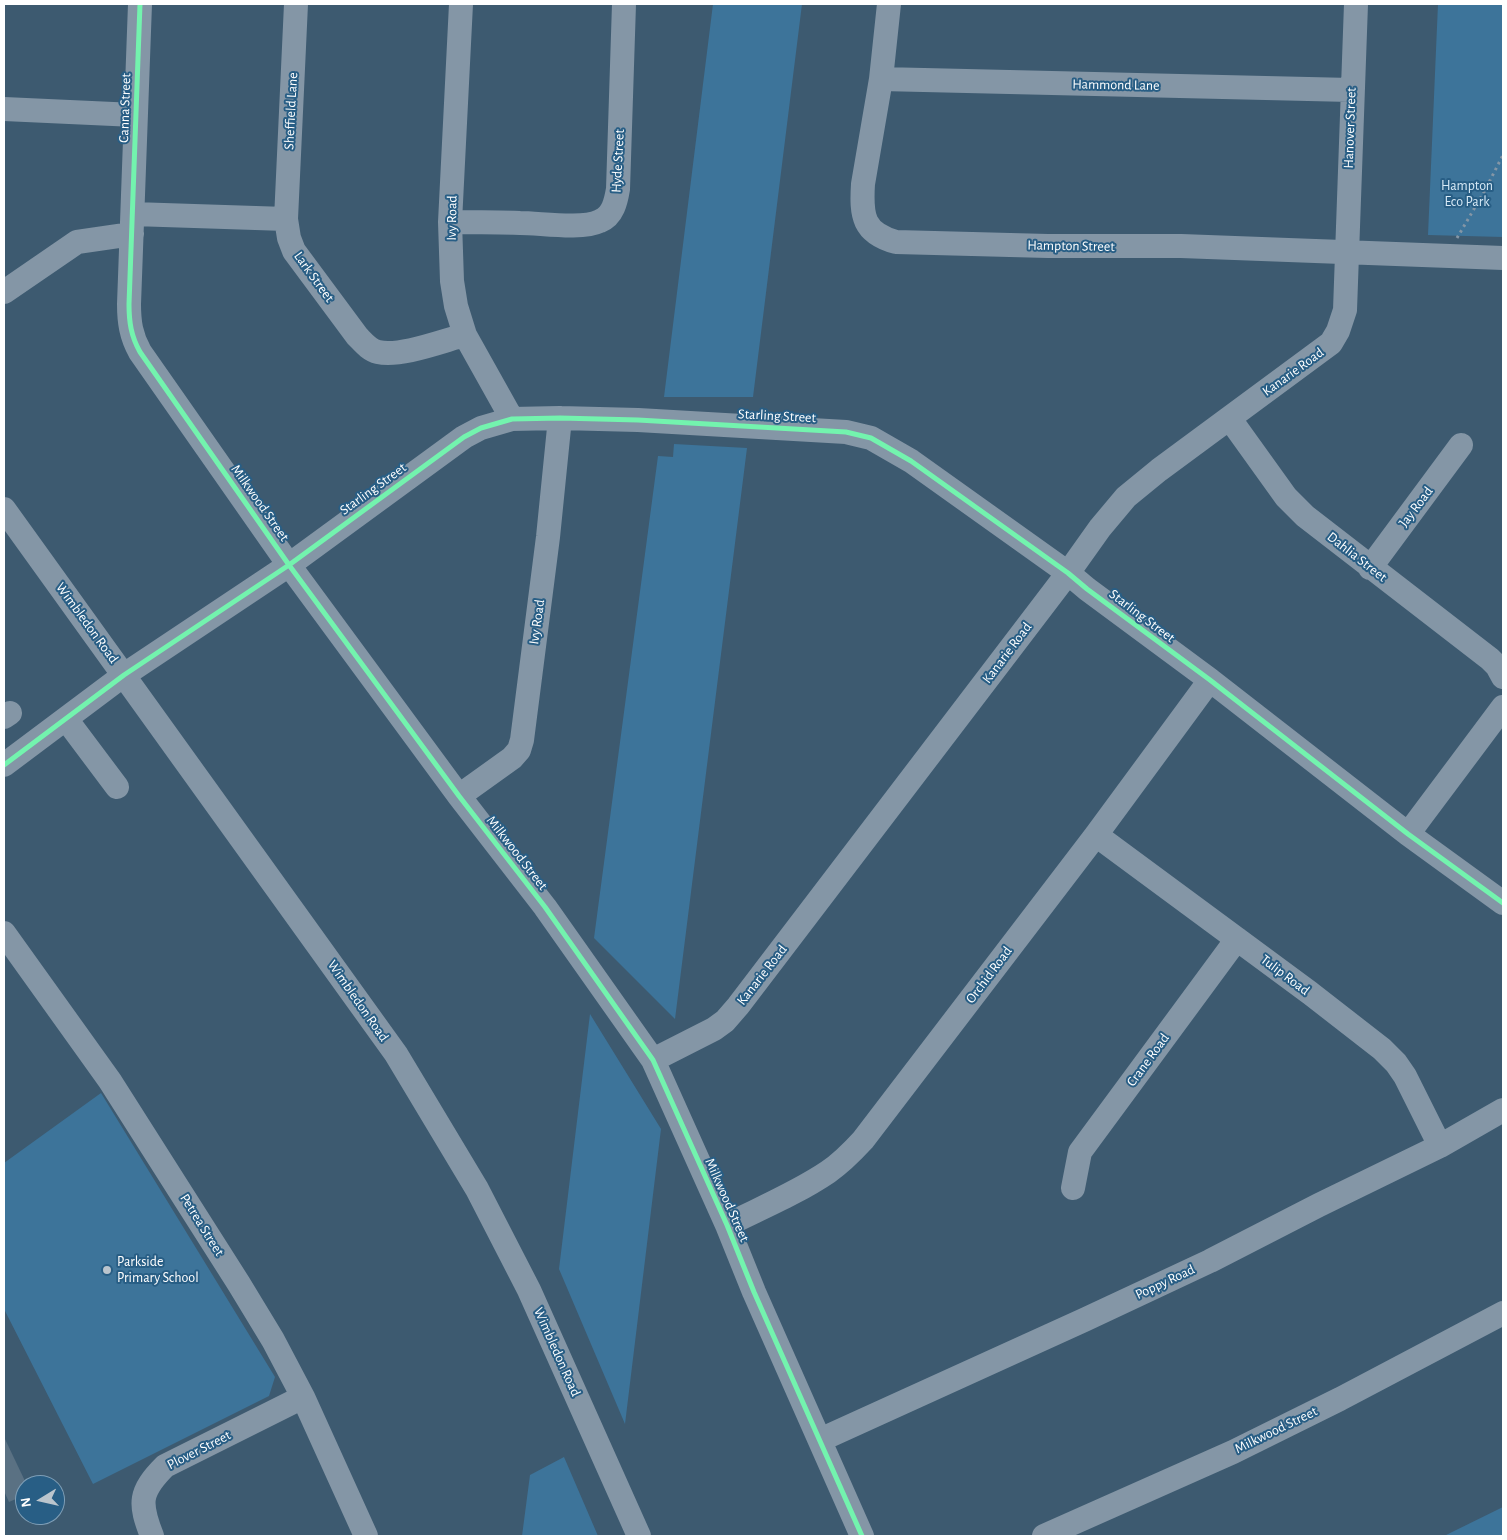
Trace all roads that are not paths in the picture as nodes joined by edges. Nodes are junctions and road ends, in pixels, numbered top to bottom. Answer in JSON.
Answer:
{"nodes":[{"id":1,"x":140,"y":4,"type":"edge"},
{"id":2,"x":296,"y":4,"type":"edge"},
{"id":3,"x":461,"y":4,"type":"edge"},
{"id":4,"x":624,"y":4,"type":"edge"},
{"id":5,"x":889,"y":4,"type":"edge"},
{"id":6,"x":1356,"y":4,"type":"edge"},
{"id":7,"x":881,"y":80,"type":"junction"},
{"id":8,"x":1351,"y":90,"type":"junction"},
{"id":9,"x":4,"y":109,"type":"edge"},
{"id":10,"x":135,"y":114,"type":"junction"},
{"id":11,"x":286,"y":219,"type":"junction"},
{"id":12,"x":450,"y":222,"type":"junction"},
{"id":13,"x":132,"y":224,"type":"junction"},
{"id":14,"x":1346,"y":253,"type":"junction"},
{"id":15,"x":1503,"y":258,"type":"edge"},
{"id":16,"x":4,"y":292,"type":"edge"},
{"id":17,"x":465,"y":335,"type":"junction"},
{"id":18,"x":560,"y":418,"type":"junction"},
{"id":19,"x":1230,"y":418,"type":"junction"},
{"id":20,"x":512,"y":419,"type":"junction"},
{"id":21,"x":1461,"y":445,"type":"dead end"},
{"id":22,"x":4,"y":509,"type":"edge"},
{"id":23,"x":289,"y":564,"type":"junction"},
{"id":24,"x":1370,"y":568,"type":"junction"},
{"id":25,"x":1068,"y":573,"type":"junction"},
{"id":26,"x":124,"y":675,"type":"junction"},
{"id":27,"x":1503,"y":677,"type":"edge"},
{"id":28,"x":1210,"y":680,"type":"junction"},
{"id":29,"x":1503,"y":707,"type":"edge"},
{"id":30,"x":66,"y":719,"type":"junction"},
{"id":31,"x":4,"y":765,"type":"edge"},
{"id":32,"x":117,"y":787,"type":"dead end"},
{"id":33,"x":459,"y":796,"type":"junction"},
{"id":34,"x":1408,"y":834,"type":"junction"},
{"id":35,"x":1096,"y":835,"type":"junction"},
{"id":36,"x":1503,"y":903,"type":"edge"},
{"id":37,"x":4,"y":933,"type":"edge"},
{"id":38,"x":1237,"y":939,"type":"junction"},
{"id":39,"x":653,"y":1060,"type":"junction"},
{"id":40,"x":1503,"y":1110,"type":"edge"},
{"id":41,"x":1440,"y":1146,"type":"junction"},
{"id":42,"x":1073,"y":1188,"type":"dead end"},
{"id":43,"x":727,"y":1225,"type":"junction"},
{"id":44,"x":1503,"y":1313,"type":"edge"},
{"id":45,"x":303,"y":1397,"type":"junction"},
{"id":46,"x":820,"y":1440,"type":"junction"},
{"id":47,"x":152,"y":1536,"type":"edge"},
{"id":48,"x":366,"y":1536,"type":"edge"},
{"id":49,"x":639,"y":1536,"type":"edge"},
{"id":50,"x":862,"y":1536,"type":"edge"},
{"id":51,"x":1044,"y":1536,"type":"edge"}],
"edges":[{"from":1,"to":10,"type":"street","name":"Canna Street"},
{"from":2,"to":11,"type":"street","name":"Sheffield Lane"},
{"from":3,"to":12,"type":"street","name":"Ivy Road"},
{"from":4,"to":12,"type":"street","name":"Hyde Street"},
{"from":5,"to":7,"type":"street","name":"Hampton Street"},
{"from":6,"to":8,"type":"street","name":"Hanover Street"},
{"from":7,"to":8,"type":"street","name":"Hammond Lane"},
{"from":7,"to":14,"type":"street","name":"Hampton Street"},
{"from":8,"to":14,"type":"street","name":"Hanover Street"},
{"from":9,"to":10,"type":"street"},
{"from":10,"to":13,"type":"street","name":"Canna Street"},
{"from":11,"to":13,"type":"street"},
{"from":11,"to":17,"type":"street","name":"Lark Street"},
{"from":12,"to":17,"type":"street","name":"Ivy Road"},
{"from":13,"to":16,"type":"street"},
{"from":13,"to":23,"type":"street","name":"Milkwood Street"},
{"from":14,"to":15,"type":"street","name":"Hampton Street"},
{"from":14,"to":19,"type":"street","name":"Kanarie Road"},
{"from":17,"to":20,"type":"street","name":"Ivy Road"},
{"from":18,"to":20,"type":"street","name":"Starling Street"},
{"from":18,"to":25,"type":"street","name":"Starling Street"},
{"from":18,"to":33,"type":"street","name":"Ivy Road"},
{"from":19,"to":24,"type":"street","name":"Dahlia Street"},
{"from":19,"to":25,"type":"street","name":"Kanarie Road"},
{"from":20,"to":23,"type":"street","name":"Starling Street"},
{"from":21,"to":24,"type":"street","name":"Jay Road"},
{"from":22,"to":26,"type":"street","name":"Wimbledon Road"},
{"from":23,"to":26,"type":"street","name":"Starling Street"},
{"from":23,"to":33,"type":"street","name":"Milkwood Street"},
{"from":24,"to":27,"type":"street","name":"Dahlia Street"},
{"from":25,"to":28,"type":"street","name":"Starling Street"},
{"from":25,"to":39,"type":"street","name":"Kanarie Road"},
{"from":26,"to":30,"type":"street","name":"Starling Street"},
{"from":26,"to":49,"type":"street","name":"Wimbledon Road"},
{"from":28,"to":34,"type":"street","name":"Starling Street"},
{"from":28,"to":35,"type":"street","name":"Orchid Road"},
{"from":29,"to":34,"type":"street"},
{"from":30,"to":31,"type":"street","name":"Starling Street"},
{"from":30,"to":32,"type":"street"},
{"from":33,"to":39,"type":"street","name":"Milkwood Street"},
{"from":34,"to":36,"type":"street","name":"Starling Street"},
{"from":35,"to":38,"type":"street","name":"Tulip Road"},
{"from":35,"to":43,"type":"street","name":"Orchid Road"},
{"from":37,"to":45,"type":"street","name":"Petrea Street"},
{"from":38,"to":41,"type":"street","name":"Tulip Road"},
{"from":38,"to":42,"type":"street","name":"Crane Road"},
{"from":39,"to":43,"type":"street","name":"Milkwood Street"},
{"from":40,"to":41,"type":"street","name":"Poppy Road"},
{"from":41,"to":46,"type":"street","name":"Poppy Road"},
{"from":43,"to":46,"type":"street","name":"Milkwood Street"},
{"from":44,"to":51,"type":"street","name":"Milkwood Street"},
{"from":45,"to":47,"type":"street","name":"Plover Street"},
{"from":45,"to":48,"type":"street","name":"Petrea Street"},
{"from":46,"to":50,"type":"street","name":"Milkwood Street"}]}
